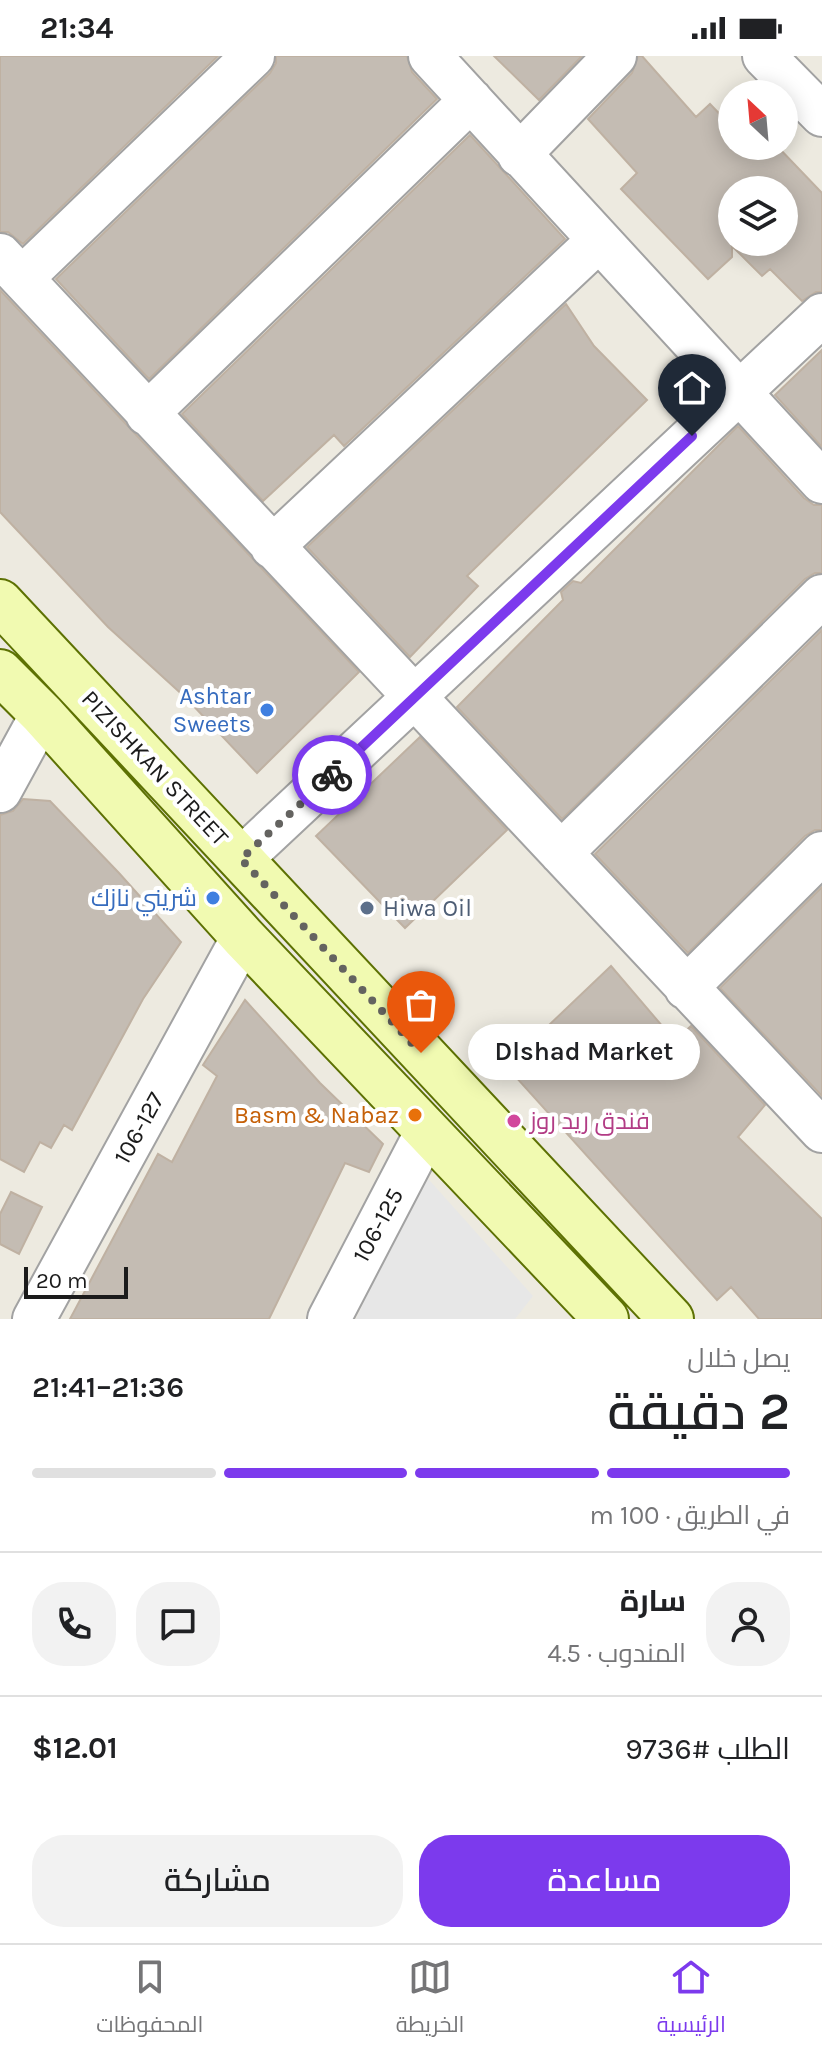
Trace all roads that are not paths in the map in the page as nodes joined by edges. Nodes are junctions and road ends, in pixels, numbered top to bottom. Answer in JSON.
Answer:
{"nodes":[{"id":1,"x":253,"y":56,"type":"edge"},
{"id":2,"x":430,"y":56,"type":"edge"},
{"id":3,"x":615,"y":56,"type":"edge"},
{"id":4,"x":764,"y":56,"type":"edge"},
{"id":5,"x":471,"y":100,"type":"junction"},
{"id":6,"x":822,"y":115,"type":"edge"},
{"id":7,"x":519,"y":155,"type":"junction"},
{"id":8,"x":599,"y":240,"type":"junction"},
{"id":9,"x":11,"y":266,"type":"edge"},
{"id":10,"x":822,"y":315,"type":"edge"},
{"id":11,"x":739,"y":393,"type":"junction"},
{"id":12,"x":147,"y":414,"type":"junction"},
{"id":13,"x":822,"y":482,"type":"edge"},
{"id":14,"x":272,"y":547,"type":"junction"},
{"id":15,"x":822,"y":596,"type":"edge"},
{"id":16,"x":0,"y":602,"type":"edge"},
{"id":17,"x":0,"y":672,"type":"edge"},
{"id":18,"x":414,"y":699,"type":"junction"},
{"id":19,"x":42,"y":714,"type":"junction"},
{"id":20,"x":0,"y":791,"type":"edge"},
{"id":21,"x":561,"y":853,"type":"junction"},
{"id":22,"x":822,"y":853,"type":"edge"},
{"id":23,"x":241,"y":859,"type":"junction"},
{"id":24,"x":243,"y":937,"type":"junction"},
{"id":25,"x":686,"y":988,"type":"junction"},
{"id":26,"x":819,"y":1121,"type":"edge"},
{"id":27,"x":427,"y":1131,"type":"junction"},
{"id":28,"x":34,"y":1319,"type":"edge"},
{"id":29,"x":329,"y":1319,"type":"edge"},
{"id":30,"x":606,"y":1319,"type":"edge"},
{"id":31,"x":671,"y":1319,"type":"edge"}],
"edges":[{"from":1,"to":9,"type":"street"},
{"from":2,"to":5,"type":"street"},
{"from":3,"to":7,"type":"street"},
{"from":4,"to":6,"type":"street"},
{"from":5,"to":7,"type":"street"},
{"from":5,"to":12,"type":"street"},
{"from":7,"to":8,"type":"street"},
{"from":8,"to":11,"type":"street"},
{"from":8,"to":14,"type":"street"},
{"from":9,"to":12,"type":"street"},
{"from":10,"to":11,"type":"street"},
{"from":11,"to":13,"type":"street"},
{"from":11,"to":18,"type":"street"},
{"from":12,"to":14,"type":"street"},
{"from":14,"to":18,"type":"street"},
{"from":15,"to":21,"type":"street"},
{"from":16,"to":23,"type":"main road","name":"PIZISHKAN STREET"},
{"from":17,"to":19,"type":"main road","name":"PIZISHKAN STREET"},
{"from":18,"to":21,"type":"street"},
{"from":18,"to":23,"type":"street"},
{"from":19,"to":20,"type":"street"},
{"from":19,"to":24,"type":"main road","name":"PIZISHKAN STREET"},
{"from":21,"to":25,"type":"street"},
{"from":22,"to":25,"type":"street"},
{"from":23,"to":31,"type":"main road","name":"PIZISHKAN STREET"},
{"from":24,"to":27,"type":"main road","name":"PIZISHKAN STREET"},
{"from":24,"to":28,"type":"street","name":"106-127"},
{"from":25,"to":26,"type":"street"},
{"from":27,"to":29,"type":"street","name":"106-125"},
{"from":27,"to":30,"type":"main road","name":"PIZISHKAN STREET"}]}
